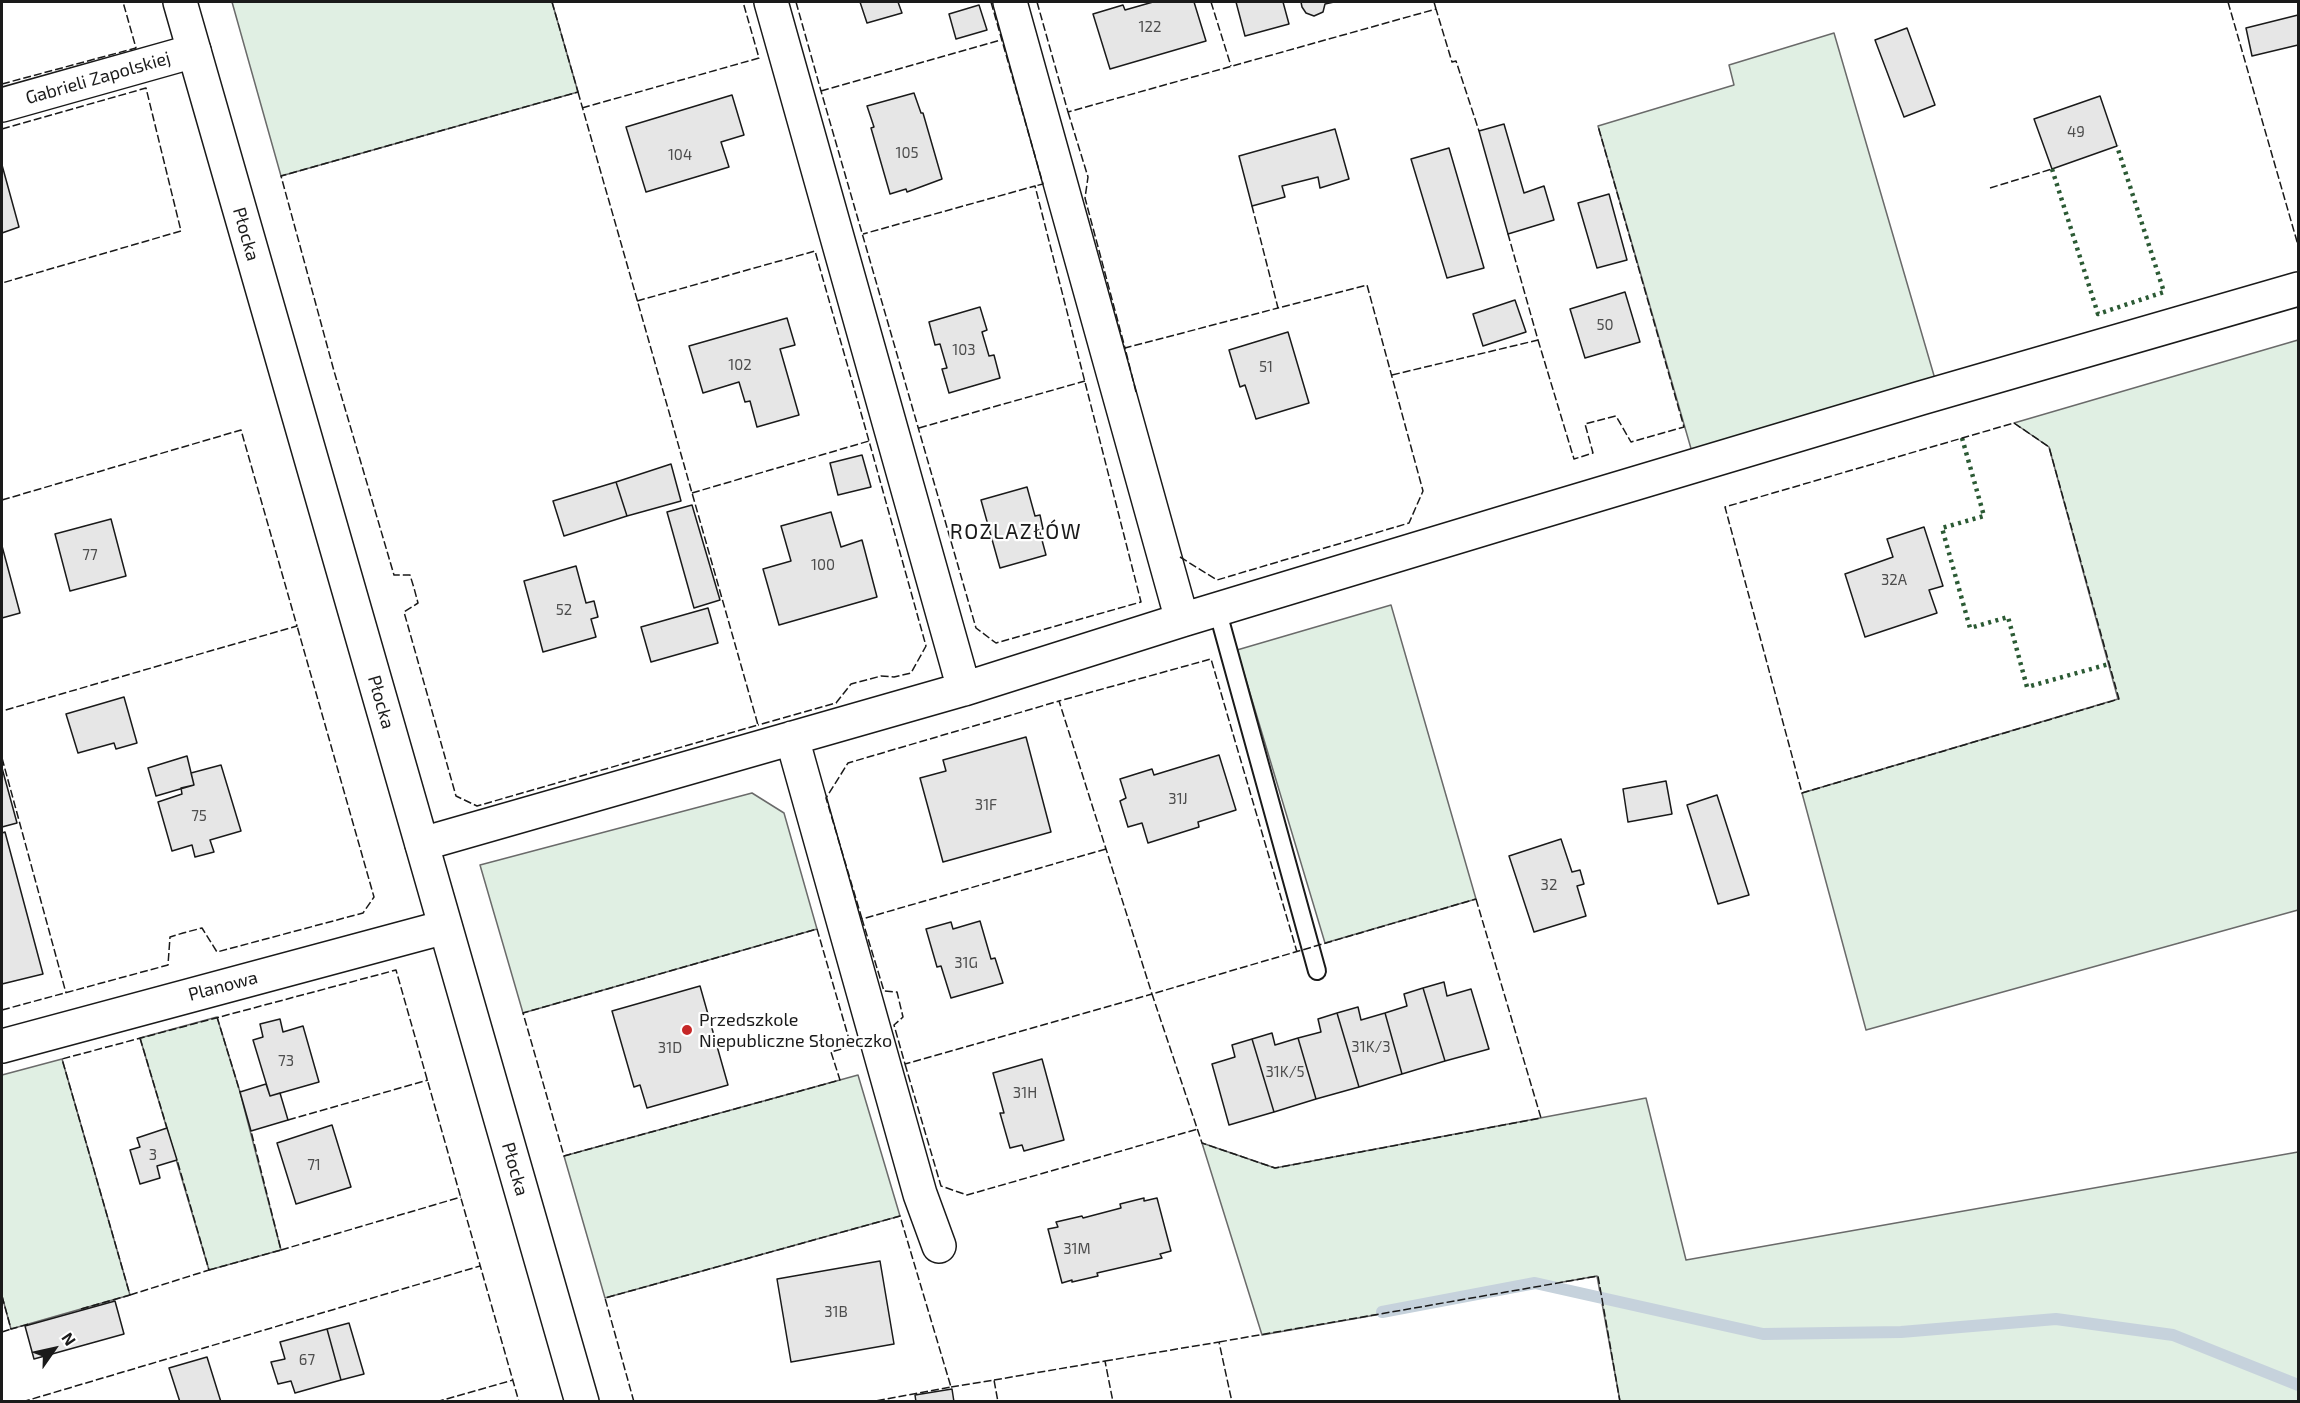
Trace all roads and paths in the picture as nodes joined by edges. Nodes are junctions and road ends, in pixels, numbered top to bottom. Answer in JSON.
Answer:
{"nodes":[{"id":1,"x":180,"y":2,"type":"edge"},
{"id":2,"x":771,"y":2,"type":"edge"},
{"id":3,"x":1011,"y":2,"type":"edge"},
{"id":4,"x":194,"y":51,"type":"junction"},
{"id":5,"x":2,"y":105,"type":"edge"},
{"id":6,"x":2298,"y":289,"type":"edge"},
{"id":7,"x":1217,"y":609,"type":"junction"},
{"id":8,"x":1182,"y":620,"type":"junction"},
{"id":9,"x":964,"y":689,"type":"junction"},
{"id":10,"x":792,"y":738,"type":"junction"},
{"id":11,"x":422,"y":844,"type":"junction"},
{"id":12,"x":446,"y":927,"type":"junction"},
{"id":13,"x":1317,"y":971,"type":"dead end"},
{"id":14,"x":2,"y":1046,"type":"edge"},
{"id":15,"x":939,"y":1246,"type":"dead end"},
{"id":16,"x":582,"y":1401,"type":"edge"}],
"edges":[{"from":1,"to":4,"type":"street","name":"Płocka"},
{"from":2,"to":9,"type":"street"},
{"from":3,"to":8,"type":"street"},
{"from":4,"to":5,"type":"street","name":"Gabrieli Zapolskiej"},
{"from":4,"to":11,"type":"street","name":"Płocka"},
{"from":6,"to":7,"type":"street"},
{"from":7,"to":8,"type":"street"},
{"from":7,"to":13,"type":"lane"},
{"from":8,"to":9,"type":"street"},
{"from":9,"to":10,"type":"street"},
{"from":10,"to":11,"type":"street"},
{"from":10,"to":15,"type":"street"},
{"from":11,"to":12,"type":"street","name":"Płocka"},
{"from":12,"to":14,"type":"street","name":"Planowa"},
{"from":12,"to":16,"type":"street","name":"Płocka"}]}
